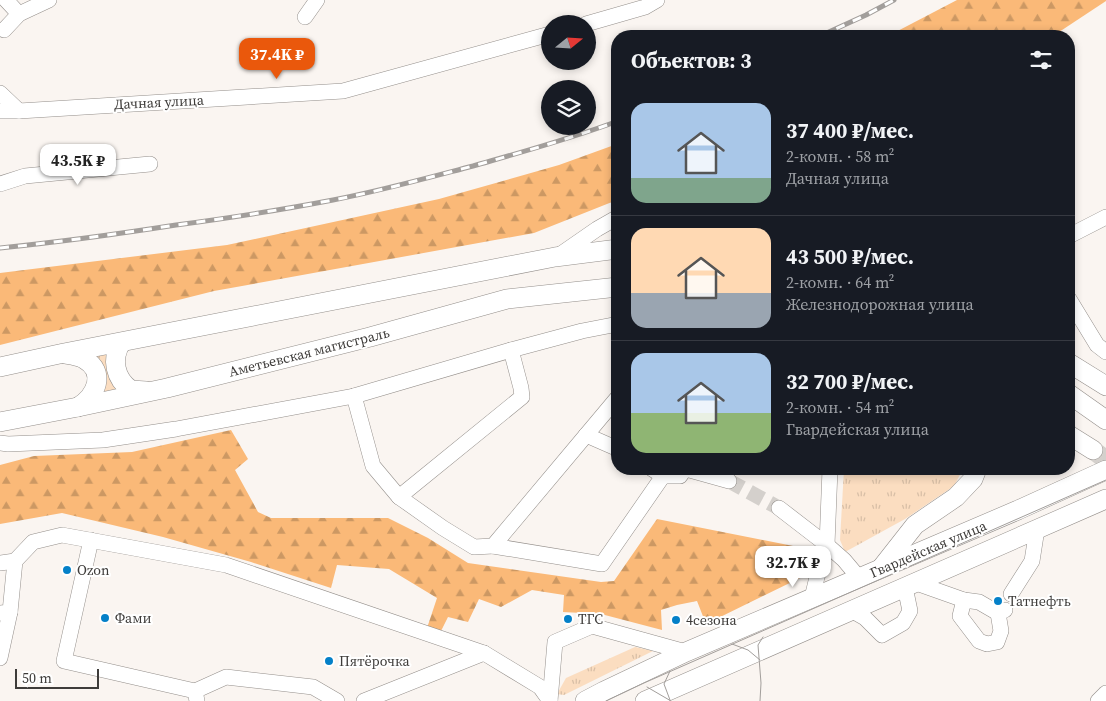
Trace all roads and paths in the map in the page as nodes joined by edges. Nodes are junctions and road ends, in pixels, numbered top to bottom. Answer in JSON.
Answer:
{"nodes":[{"id":1,"x":6,"y":0,"type":"edge"},
{"id":2,"x":49,"y":0,"type":"edge"},
{"id":3,"x":318,"y":0,"type":"edge"},
{"id":4,"x":648,"y":2,"type":"edge"},
{"id":5,"x":20,"y":14,"type":"junction"},
{"id":6,"x":305,"y":17,"type":"dead end"},
{"id":7,"x":596,"y":20,"type":"edge"},
{"id":8,"x":4,"y":30,"type":"dead end"},
{"id":9,"x":541,"y":36,"type":"edge"},
{"id":10,"x":0,"y":93,"type":"edge"},
{"id":11,"x":0,"y":111,"type":"edge"},
{"id":12,"x":19,"y":111,"type":"junction"},
{"id":13,"x":150,"y":164,"type":"dead end"},
{"id":14,"x":0,"y":184,"type":"edge"},
{"id":15,"x":1106,"y":217,"type":"edge"},
{"id":16,"x":611,"y":222,"type":"edge"},
{"id":17,"x":1075,"y":233,"type":"edge"},
{"id":18,"x":611,"y":250,"type":"edge"},
{"id":19,"x":555,"y":258,"type":"junction"},
{"id":20,"x":611,"y":288,"type":"edge"},
{"id":21,"x":1075,"y":309,"type":"edge"},
{"id":22,"x":611,"y":325,"type":"edge"},
{"id":23,"x":121,"y":343,"type":"junction"},
{"id":24,"x":511,"y":350,"type":"junction"},
{"id":25,"x":1106,"y":352,"type":"edge"},
{"id":26,"x":64,"y":354,"type":"junction"},
{"id":27,"x":0,"y":367,"type":"edge"},
{"id":28,"x":1075,"y":367,"type":"edge"},
{"id":29,"x":1106,"y":386,"type":"edge"},
{"id":30,"x":152,"y":391,"type":"junction"},
{"id":31,"x":354,"y":396,"type":"junction"},
{"id":32,"x":1075,"y":398,"type":"edge"},
{"id":33,"x":611,"y":405,"type":"edge"},
{"id":34,"x":78,"y":407,"type":"junction"},
{"id":35,"x":1106,"y":420,"type":"edge"},
{"id":36,"x":0,"y":422,"type":"edge"},
{"id":37,"x":586,"y":435,"type":"junction"},
{"id":38,"x":1075,"y":439,"type":"edge"},
{"id":39,"x":0,"y":443,"type":"edge"},
{"id":40,"x":611,"y":446,"type":"edge"},
{"id":41,"x":1093,"y":450,"type":"tunnel mouth"},
{"id":42,"x":1106,"y":470,"type":"edge"},
{"id":43,"x":656,"y":475,"type":"edge"},
{"id":44,"x":707,"y":475,"type":"edge"},
{"id":45,"x":830,"y":475,"type":"edge"},
{"id":46,"x":975,"y":475,"type":"edge"},
{"id":47,"x":729,"y":481,"type":"tunnel mouth"},
{"id":48,"x":398,"y":497,"type":"junction"},
{"id":49,"x":1106,"y":499,"type":"edge"},
{"id":50,"x":779,"y":508,"type":"tunnel mouth"},
{"id":51,"x":1097,"y":508,"type":"edge"},
{"id":52,"x":1037,"y":529,"type":"junction"},
{"id":53,"x":90,"y":540,"type":"junction"},
{"id":54,"x":493,"y":546,"type":"junction"},
{"id":55,"x":827,"y":546,"type":"junction"},
{"id":56,"x":8,"y":562,"type":"edge"},
{"id":57,"x":880,"y":570,"type":"junction"},
{"id":58,"x":860,"y":579,"type":"junction"},
{"id":59,"x":910,"y":585,"type":"junction"},
{"id":60,"x":1011,"y":594,"type":"dead end"},
{"id":61,"x":812,"y":598,"type":"junction"},
{"id":62,"x":964,"y":600,"type":"junction"},
{"id":63,"x":851,"y":610,"type":"junction"},
{"id":64,"x":5,"y":612,"type":"edge"},
{"id":65,"x":686,"y":652,"type":"junction"},
{"id":66,"x":484,"y":653,"type":"junction"},
{"id":67,"x":0,"y":658,"type":"edge"},
{"id":68,"x":1106,"y":693,"type":"edge"},
{"id":69,"x":196,"y":696,"type":"edge"},
{"id":70,"x":337,"y":701,"type":"edge"},
{"id":71,"x":364,"y":701,"type":"edge"},
{"id":72,"x":550,"y":701,"type":"edge"},
{"id":73,"x":585,"y":701,"type":"edge"},
{"id":74,"x":645,"y":701,"type":"edge"},
{"id":75,"x":1098,"y":701,"type":"edge"}],
"edges":[{"from":1,"to":5,"type":"street"},
{"from":2,"to":5,"type":"street"},
{"from":3,"to":6,"type":"street"},
{"from":4,"to":7,"type":"street"},
{"from":5,"to":8,"type":"street"},
{"from":9,"to":12,"type":"street","name":"Дачная улица"},
{"from":10,"to":12,"type":"street"},
{"from":11,"to":12,"type":"street","name":"Дачная улица"},
{"from":13,"to":14,"type":"street"},
{"from":15,"to":17,"type":"street"},
{"from":16,"to":19,"type":"street"},
{"from":18,"to":19,"type":"main road"},
{"from":19,"to":23,"type":"main road"},
{"from":20,"to":30,"type":"main road","name":"Аметьевская магистраль"},
{"from":21,"to":25,"type":"street"},
{"from":22,"to":24,"type":"street"},
{"from":23,"to":26,"type":"main road"},
{"from":23,"to":30,"type":"main road"},
{"from":24,"to":31,"type":"street"},
{"from":24,"to":48,"type":"street"},
{"from":26,"to":27,"type":"main road"},
{"from":26,"to":34,"type":"main road"},
{"from":28,"to":29,"type":"main road"},
{"from":30,"to":34,"type":"main road","name":"Аметьевская магистраль"},
{"from":31,"to":39,"type":"street"},
{"from":31,"to":48,"type":"street"},
{"from":32,"to":35,"type":"main road"},
{"from":33,"to":37,"type":"street"},
{"from":34,"to":36,"type":"main road","name":"Аметьевская магистраль"},
{"from":37,"to":40,"type":"street"},
{"from":37,"to":54,"type":"street"},
{"from":38,"to":41,"type":"main road"},
{"from":42,"to":57,"type":"main road","name":"Гвардейская улица"},
{"from":43,"to":54,"type":"street"},
{"from":44,"to":47,"type":"street"},
{"from":45,"to":55,"type":"street"},
{"from":46,"to":57,"type":"main road"},
{"from":48,"to":54,"type":"street"},
{"from":49,"to":51,"type":"main road","name":"Гвардейская улица"},
{"from":50,"to":55,"type":"street"},
{"from":51,"to":52,"type":"main road","name":"Гвардейская улица"},
{"from":52,"to":59,"type":"main road","name":"Гвардейская улица"},
{"from":52,"to":60,"type":"street"},
{"from":53,"to":56,"type":"street"},
{"from":53,"to":66,"type":"street"},
{"from":53,"to":69,"type":"street"},
{"from":55,"to":58,"type":"street"},
{"from":55,"to":61,"type":"street"},
{"from":56,"to":64,"type":"street"},
{"from":57,"to":58,"type":"main road","name":"Гвардейская улица"},
{"from":58,"to":61,"type":"main road","name":"Гвардейская улица"},
{"from":59,"to":62,"type":"street"},
{"from":59,"to":63,"type":"main road","name":"Гвардейская улица"},
{"from":59,"to":63,"type":"street"},
{"from":61,"to":65,"type":"main road","name":"Гвардейская улица"},
{"from":62,"to":62,"type":"street"},
{"from":63,"to":74,"type":"main road","name":"Гвардейская улица"},
{"from":64,"to":67,"type":"street"},
{"from":65,"to":72,"type":"street"},
{"from":65,"to":73,"type":"main road","name":"Гвардейская улица"},
{"from":66,"to":71,"type":"street"},
{"from":66,"to":72,"type":"street"},
{"from":68,"to":75,"type":"street"},
{"from":69,"to":70,"type":"street"}]}
